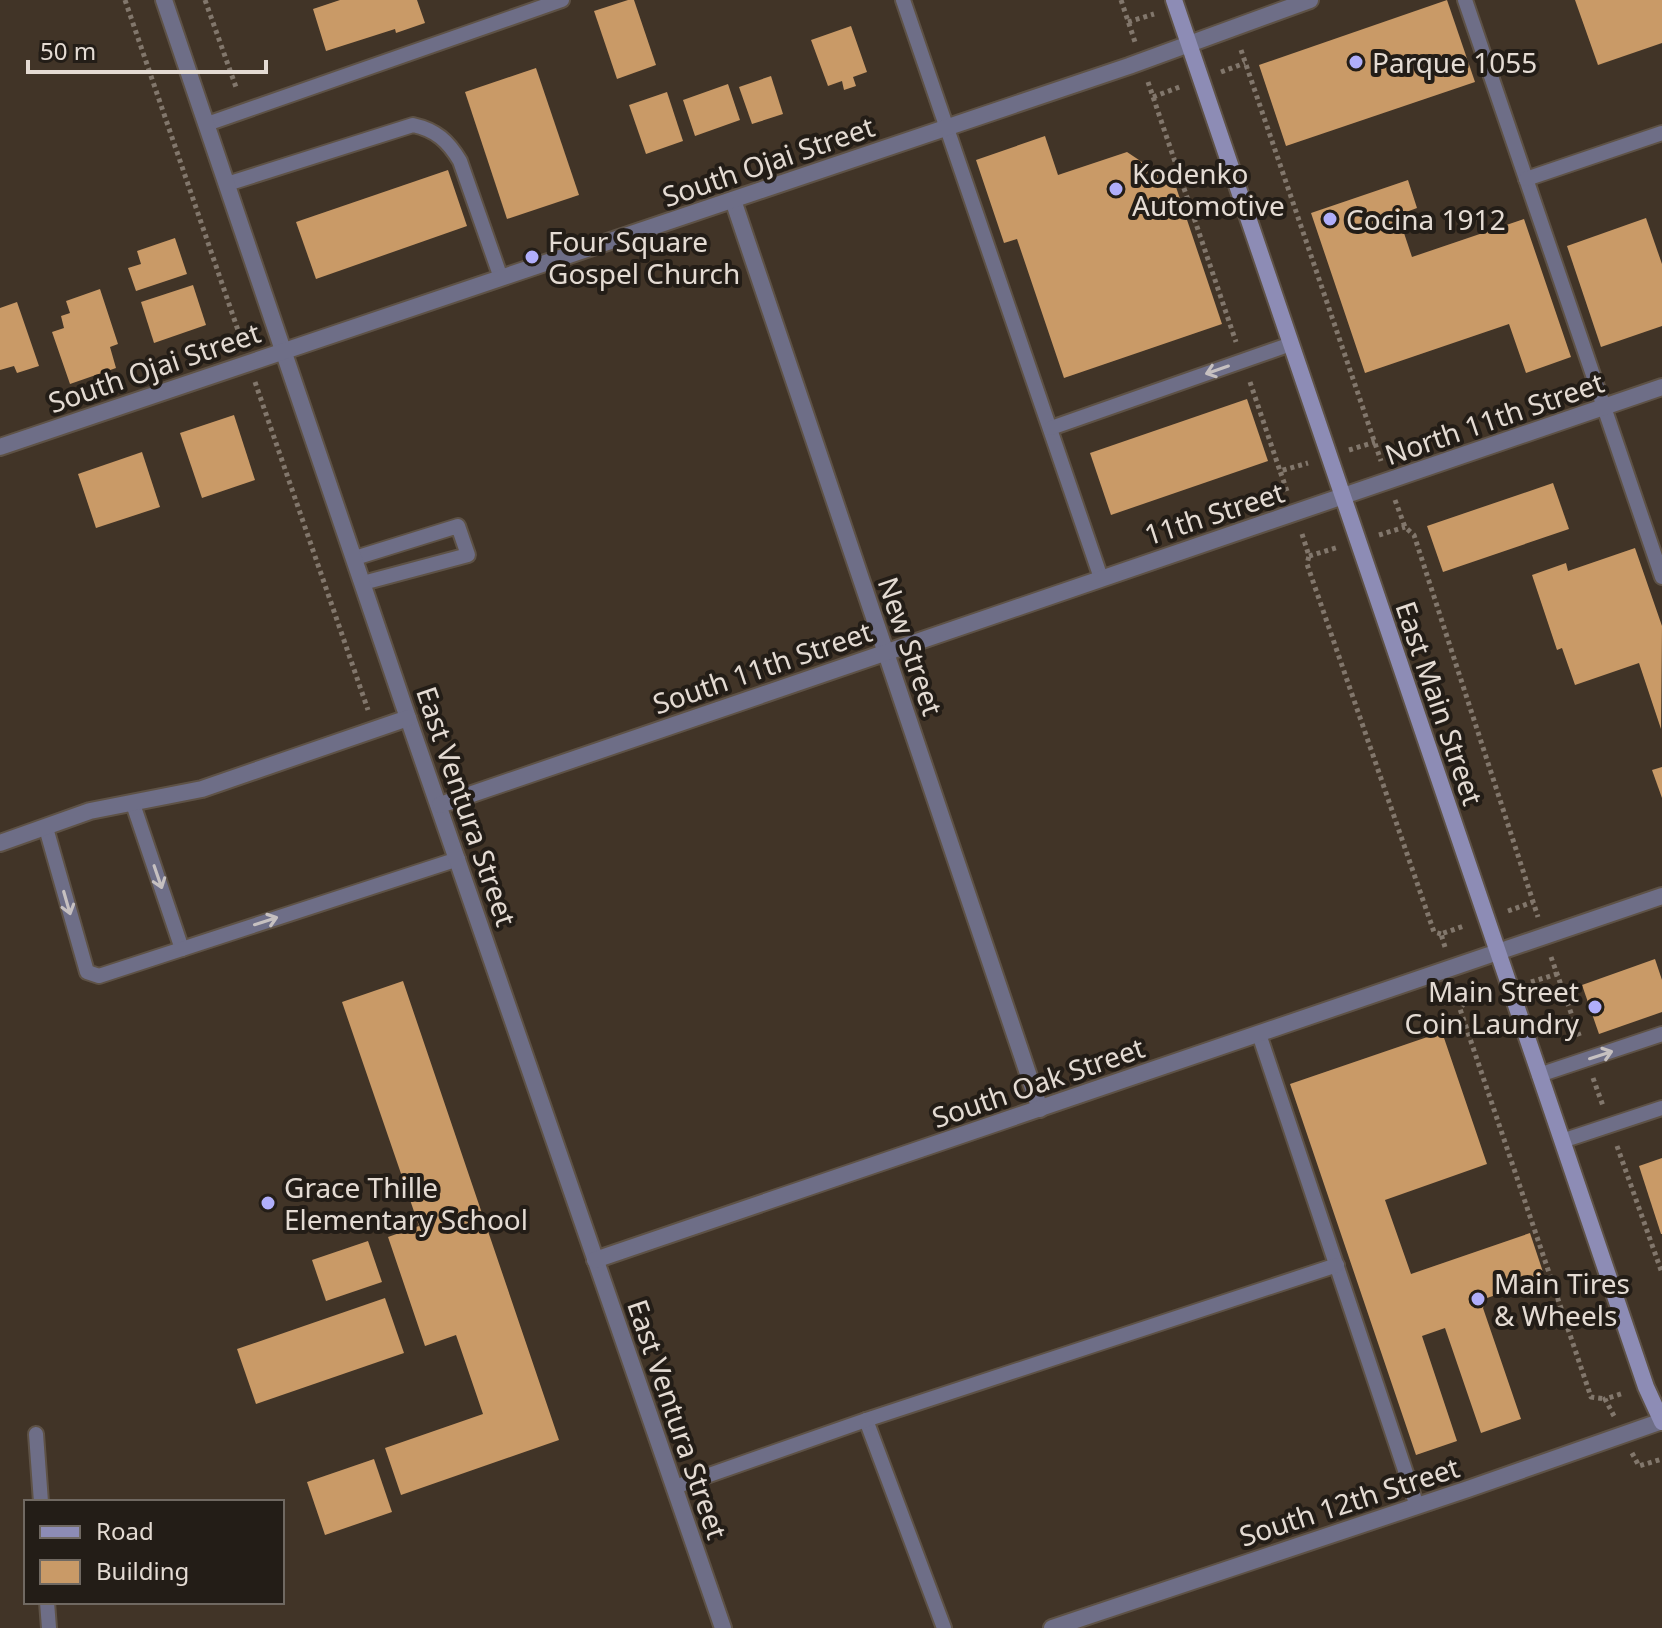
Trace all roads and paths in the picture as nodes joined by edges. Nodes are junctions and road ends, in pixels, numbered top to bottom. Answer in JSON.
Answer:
{"nodes":[{"id":1,"x":125,"y":0,"type":"edge"},
{"id":2,"x":164,"y":0,"type":"edge"},
{"id":3,"x":205,"y":0,"type":"edge"},
{"id":4,"x":562,"y":0,"type":"edge"},
{"id":5,"x":903,"y":0,"type":"edge"},
{"id":6,"x":1121,"y":0,"type":"edge"},
{"id":7,"x":1174,"y":0,"type":"edge"},
{"id":8,"x":1310,"y":0,"type":"edge"},
{"id":9,"x":1465,"y":0,"type":"edge"},
{"id":10,"x":1128,"y":22,"type":"dead end"},
{"id":11,"x":1189,"y":44,"type":"junction"},
{"id":12,"x":1245,"y":63,"type":"dead end"},
{"id":13,"x":1153,"y":97,"type":"dead end"},
{"id":14,"x":244,"y":111,"type":"junction"},
{"id":15,"x":207,"y":124,"type":"junction"},
{"id":16,"x":949,"y":127,"type":"junction"},
{"id":17,"x":1662,"y":133,"type":"edge"},
{"id":18,"x":1526,"y":179,"type":"junction"},
{"id":19,"x":227,"y":184,"type":"junction"},
{"id":20,"x":733,"y":200,"type":"junction"},
{"id":21,"x":501,"y":278,"type":"junction"},
{"id":22,"x":239,"y":333,"type":"dead end"},
{"id":23,"x":1291,"y":344,"type":"junction"},
{"id":24,"x":283,"y":350,"type":"junction"},
{"id":25,"x":1242,"y":361,"type":"junction"},
{"id":26,"x":1662,"y":387,"type":"edge"},
{"id":27,"x":258,"y":389,"type":"dead end"},
{"id":28,"x":1604,"y":407,"type":"junction"},
{"id":29,"x":1051,"y":428,"type":"junction"},
{"id":30,"x":0,"y":447,"type":"edge"},
{"id":31,"x":1280,"y":471,"type":"dead end"},
{"id":32,"x":1389,"y":482,"type":"junction"},
{"id":33,"x":1343,"y":497,"type":"junction"},
{"id":34,"x":1309,"y":556,"type":"dead end"},
{"id":35,"x":355,"y":558,"type":"junction"},
{"id":36,"x":1662,"y":577,"type":"edge"},
{"id":37,"x":1101,"y":578,"type":"junction"},
{"id":38,"x":363,"y":583,"type":"junction"},
{"id":39,"x":885,"y":651,"type":"junction"},
{"id":40,"x":408,"y":718,"type":"junction"},
{"id":41,"x":375,"y":729,"type":"junction"},
{"id":42,"x":133,"y":804,"type":"junction"},
{"id":43,"x":440,"y":805,"type":"junction"},
{"id":44,"x":46,"y":828,"type":"junction"},
{"id":45,"x":0,"y":843,"type":"edge"},
{"id":46,"x":458,"y":859,"type":"junction"},
{"id":47,"x":1662,"y":896,"type":"edge"},
{"id":48,"x":1441,"y":934,"type":"dead end"},
{"id":49,"x":1544,"y":936,"type":"junction"},
{"id":50,"x":182,"y":949,"type":"junction"},
{"id":51,"x":1498,"y":953,"type":"junction"},
{"id":52,"x":1464,"y":1003,"type":"dead end"},
{"id":53,"x":1259,"y":1034,"type":"junction"},
{"id":54,"x":1662,"y":1034,"type":"edge"},
{"id":55,"x":1587,"y":1059,"type":"junction"},
{"id":56,"x":1539,"y":1075,"type":"junction"},
{"id":57,"x":1662,"y":1108,"type":"edge"},
{"id":58,"x":1040,"y":1109,"type":"junction"},
{"id":59,"x":1610,"y":1125,"type":"junction"},
{"id":60,"x":1562,"y":1141,"type":"junction"},
{"id":61,"x":595,"y":1260,"type":"junction"},
{"id":62,"x":1337,"y":1265,"type":"junction"},
{"id":63,"x":1662,"y":1273,"type":"edge"},
{"id":64,"x":1605,"y":1399,"type":"dead end"},
{"id":65,"x":866,"y":1420,"type":"junction"},
{"id":66,"x":1662,"y":1422,"type":"edge"},
{"id":67,"x":36,"y":1434,"type":"dead end"},
{"id":68,"x":675,"y":1487,"type":"junction"},
{"id":69,"x":41,"y":1500,"type":"edge"},
{"id":70,"x":1417,"y":1506,"type":"junction"},
{"id":71,"x":47,"y":1604,"type":"edge"},
{"id":72,"x":49,"y":1628,"type":"edge"},
{"id":73,"x":723,"y":1628,"type":"edge"},
{"id":74,"x":944,"y":1628,"type":"edge"},
{"id":75,"x":1052,"y":1628,"type":"edge"}],
"edges":[{"from":1,"to":22,"type":"path"},
{"from":2,"to":15,"type":"street","name":"East Ventura Street"},
{"from":3,"to":14,"type":"path"},
{"from":4,"to":14,"type":"lane"},
{"from":5,"to":16,"type":"lane"},
{"from":6,"to":10,"type":"path"},
{"from":7,"to":11,"type":"street","name":"East Main Street"},
{"from":8,"to":11,"type":"street","name":"South Ojai Street"},
{"from":9,"to":18,"type":"lane"},
{"from":11,"to":16,"type":"street","name":"South Ojai Street"},
{"from":11,"to":23,"type":"street","name":"East Main Street"},
{"from":12,"to":32,"type":"path"},
{"from":13,"to":25,"type":"path"},
{"from":14,"to":15,"type":"lane"},
{"from":15,"to":19,"type":"street","name":"East Ventura Street"},
{"from":16,"to":20,"type":"street","name":"South Ojai Street"},
{"from":16,"to":29,"type":"lane"},
{"from":17,"to":18,"type":"lane"},
{"from":18,"to":28,"type":"lane"},
{"from":19,"to":21,"type":"lane"},
{"from":19,"to":24,"type":"street","name":"East Ventura Street"},
{"from":20,"to":21,"type":"street","name":"South Ojai Street"},
{"from":20,"to":39,"type":"street","name":"New Street"},
{"from":21,"to":24,"type":"street","name":"South Ojai Street"},
{"from":23,"to":25,"type":"lane"},
{"from":23,"to":33,"type":"street","name":"East Main Street"},
{"from":24,"to":30,"type":"street","name":"South Ojai Street"},
{"from":24,"to":35,"type":"street","name":"East Ventura Street"},
{"from":25,"to":29,"type":"lane","one_way":true},
{"from":25,"to":31,"type":"path"},
{"from":26,"to":28,"type":"street","name":"North 11th Street"},
{"from":27,"to":41,"type":"path"},
{"from":28,"to":32,"type":"street","name":"North 11th Street"},
{"from":28,"to":36,"type":"lane"},
{"from":29,"to":37,"type":"lane"},
{"from":32,"to":33,"type":"street","name":"North 11th Street"},
{"from":32,"to":49,"type":"path"},
{"from":33,"to":37,"type":"street","name":"11th Street"},
{"from":33,"to":51,"type":"street","name":"East Main Street"},
{"from":34,"to":48,"type":"path"},
{"from":35,"to":38,"type":"street","name":"East Ventura Street"},
{"from":35,"to":38,"type":"lane"},
{"from":37,"to":39,"type":"street","name":"South 11th Street"},
{"from":38,"to":40,"type":"street","name":"East Ventura Street"},
{"from":39,"to":43,"type":"street","name":"South 11th Street"},
{"from":39,"to":58,"type":"street","name":"New Street"},
{"from":40,"to":41,"type":"street"},
{"from":40,"to":43,"type":"street","name":"East Ventura Street"},
{"from":41,"to":42,"type":"street"},
{"from":42,"to":44,"type":"street"},
{"from":42,"to":50,"type":"lane","one_way":true},
{"from":43,"to":46,"type":"street","name":"East Ventura Street"},
{"from":44,"to":45,"type":"street"},
{"from":44,"to":50,"type":"lane","one_way":true},
{"from":50,"to":46,"type":"lane","one_way":true},
{"from":46,"to":61,"type":"street","name":"East Ventura Street"},
{"from":47,"to":49,"type":"street","name":"South Oak Street"},
{"from":49,"to":51,"type":"street","name":"South Oak Street"},
{"from":49,"to":55,"type":"path"},
{"from":51,"to":53,"type":"street","name":"South Oak Street"},
{"from":51,"to":56,"type":"street","name":"East Main Street"},
{"from":52,"to":64,"type":"path"},
{"from":53,"to":58,"type":"street","name":"South Oak Street"},
{"from":53,"to":62,"type":"lane"},
{"from":55,"to":54,"type":"lane","one_way":true},
{"from":55,"to":56,"type":"lane"},
{"from":55,"to":59,"type":"path"},
{"from":56,"to":60,"type":"street","name":"East Main Street"},
{"from":57,"to":59,"type":"lane"},
{"from":58,"to":61,"type":"street","name":"South Oak Street"},
{"from":59,"to":60,"type":"lane"},
{"from":59,"to":63,"type":"path"},
{"from":60,"to":66,"type":"street","name":"East Main Street"},
{"from":61,"to":68,"type":"street","name":"East Ventura Street"},
{"from":62,"to":65,"type":"lane"},
{"from":62,"to":70,"type":"lane"},
{"from":65,"to":68,"type":"lane"},
{"from":65,"to":74,"type":"lane"},
{"from":66,"to":70,"type":"street","name":"South 12th Street"},
{"from":67,"to":69,"type":"lane"},
{"from":68,"to":73,"type":"street","name":"East Ventura Street"},
{"from":70,"to":75,"type":"street","name":"South 12th Street"},
{"from":71,"to":72,"type":"lane"}]}
